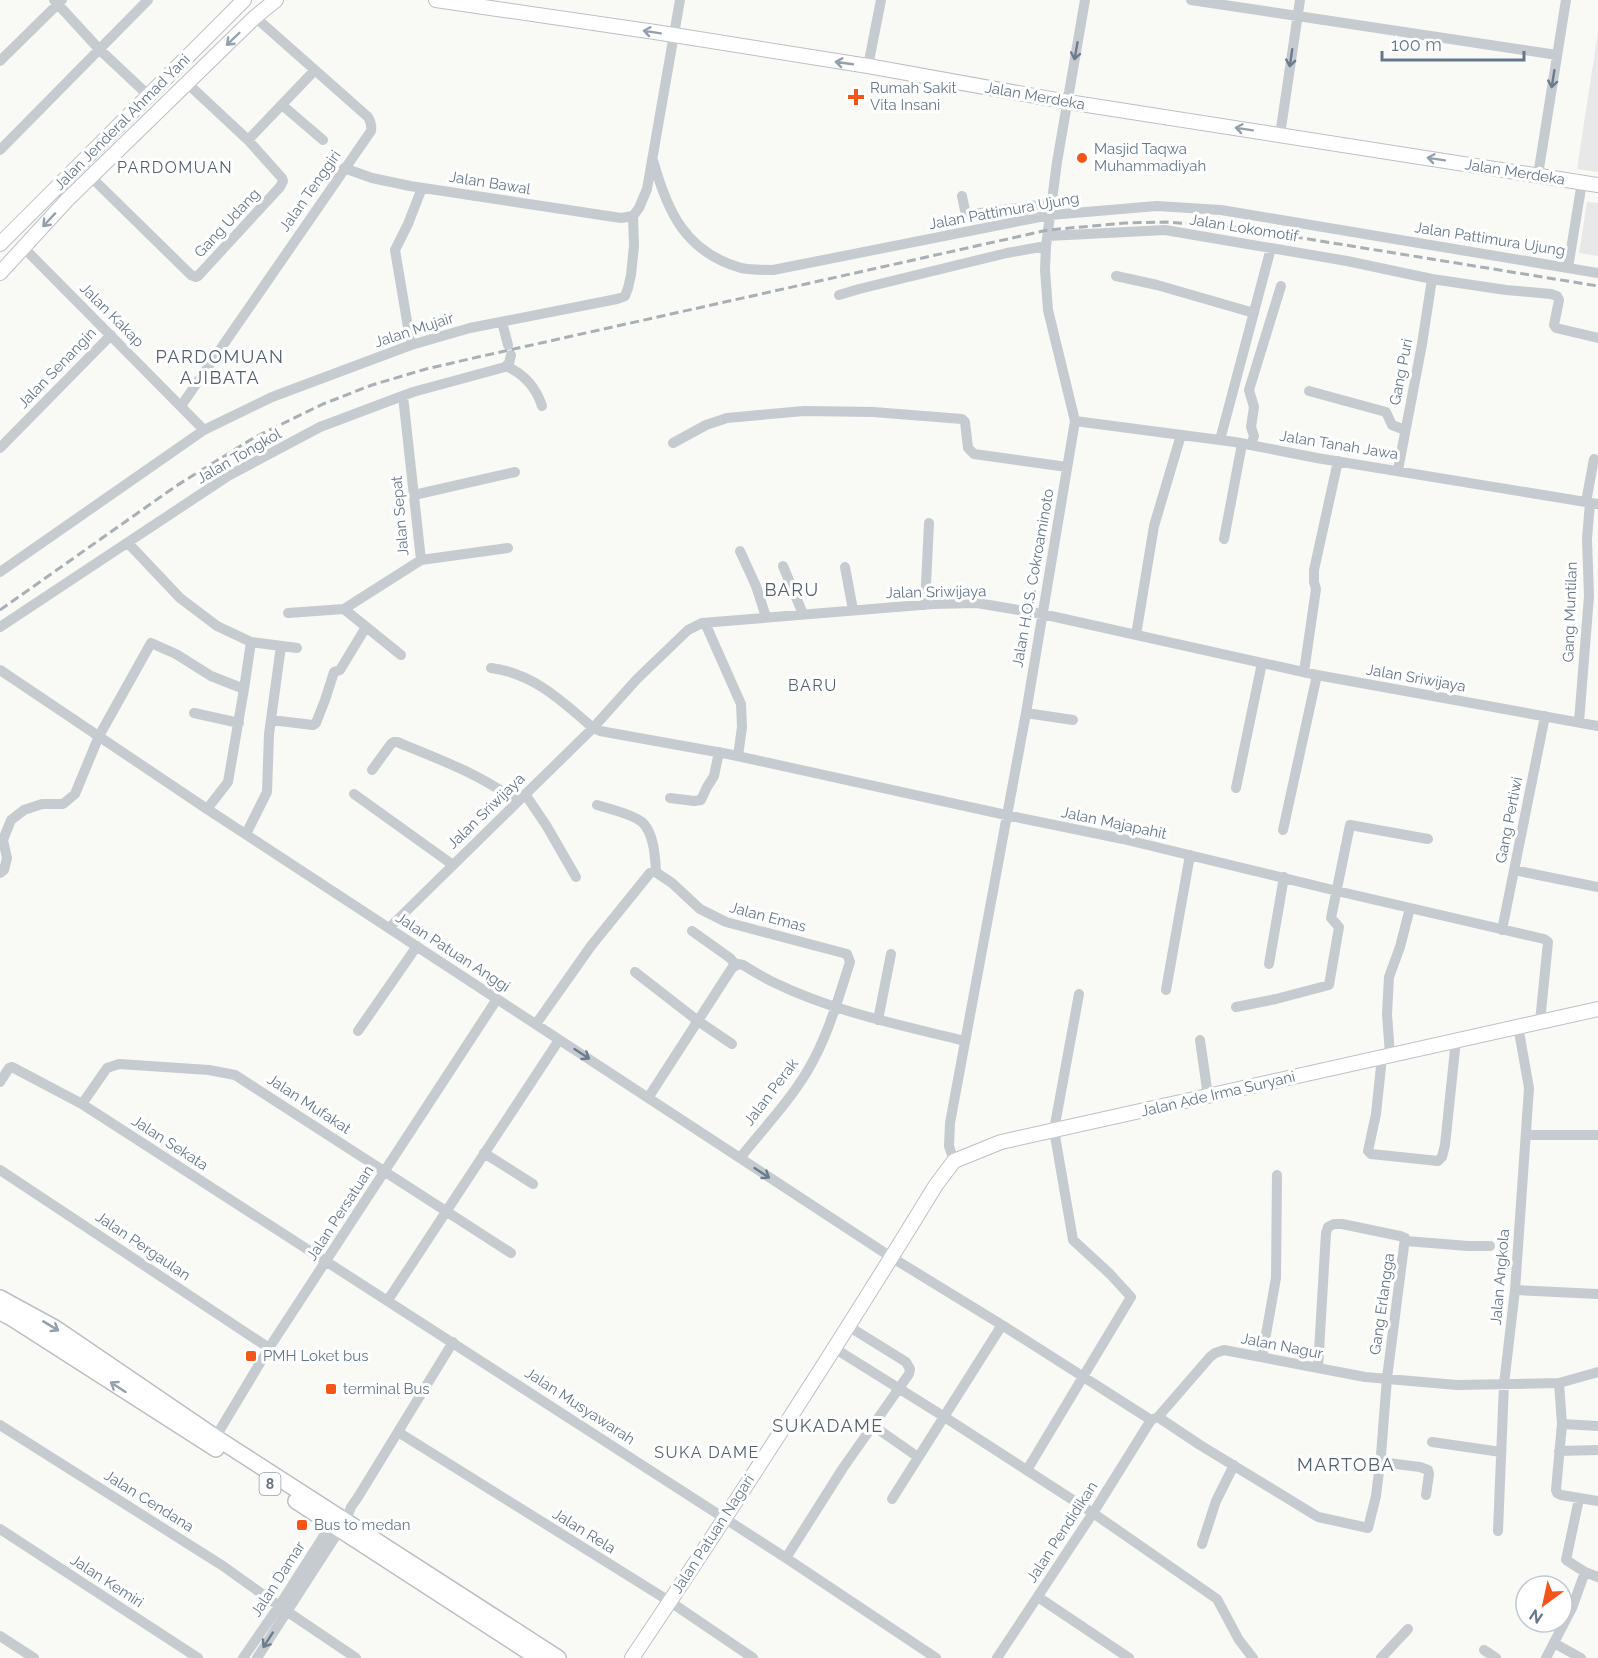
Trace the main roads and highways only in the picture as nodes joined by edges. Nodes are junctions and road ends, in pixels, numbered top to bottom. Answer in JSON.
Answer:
{"nodes":[{"id":1,"x":244,"y":0,"type":"edge"},
{"id":2,"x":276,"y":0,"type":"edge"},
{"id":3,"x":436,"y":0,"type":"edge"},
{"id":4,"x":152,"y":92,"type":"junction"},
{"id":5,"x":170,"y":101,"type":"junction"},
{"id":6,"x":1598,"y":185,"type":"edge"},
{"id":7,"x":54,"y":189,"type":"junction"},
{"id":8,"x":67,"y":200,"type":"junction"},
{"id":9,"x":0,"y":244,"type":"edge"},
{"id":10,"x":0,"y":273,"type":"edge"},
{"id":11,"x":1598,"y":1010,"type":"edge"},
{"id":12,"x":891,"y":1257,"type":"joint"},
{"id":13,"x":0,"y":1298,"type":"edge"},
{"id":14,"x":0,"y":1312,"type":"edge"},
{"id":15,"x":213,"y":1441,"type":"junction"},
{"id":16,"x":341,"y":1519,"type":"junction"},
{"id":17,"x":538,"y":1658,"type":"edge"},
{"id":18,"x":558,"y":1658,"type":"edge"},
{"id":19,"x":632,"y":1658,"type":"edge"}],
"edges":[{"from":1,"to":4,"type":"main road","name":"Jalan Jenderal Ahmad Yani"},
{"from":2,"to":5,"type":"main road","name":"Jalan Jenderal Ahmad Yani","one_way":true},
{"from":6,"to":3,"type":"main road","name":"Jalan Merdeka","one_way":true},
{"from":4,"to":5,"type":"main road"},
{"from":4,"to":7,"type":"main road","name":"Jalan Jenderal Ahmad Yani"},
{"from":5,"to":8,"type":"main road","name":"Jalan Jenderal Ahmad Yani"},
{"from":7,"to":8,"type":"main road"},
{"from":7,"to":9,"type":"main road","name":"Jalan Jenderal Ahmad Yani"},
{"from":8,"to":10,"type":"main road","name":"Jalan Jenderal Ahmad Yani","one_way":true},
{"from":11,"to":12,"type":"main road","name":"Jalan Ade Irma Suryani"},
{"from":12,"to":19,"type":"main road","name":"Jalan Patuan Nagari"},
{"from":13,"to":15,"type":"highway","number":"8","one_way":true},
{"from":15,"to":14,"type":"highway","number":"8","one_way":true},
{"from":15,"to":16,"type":"highway","number":"8"},
{"from":16,"to":17,"type":"highway","number":"8"},
{"from":16,"to":18,"type":"highway","number":"8"}]}
